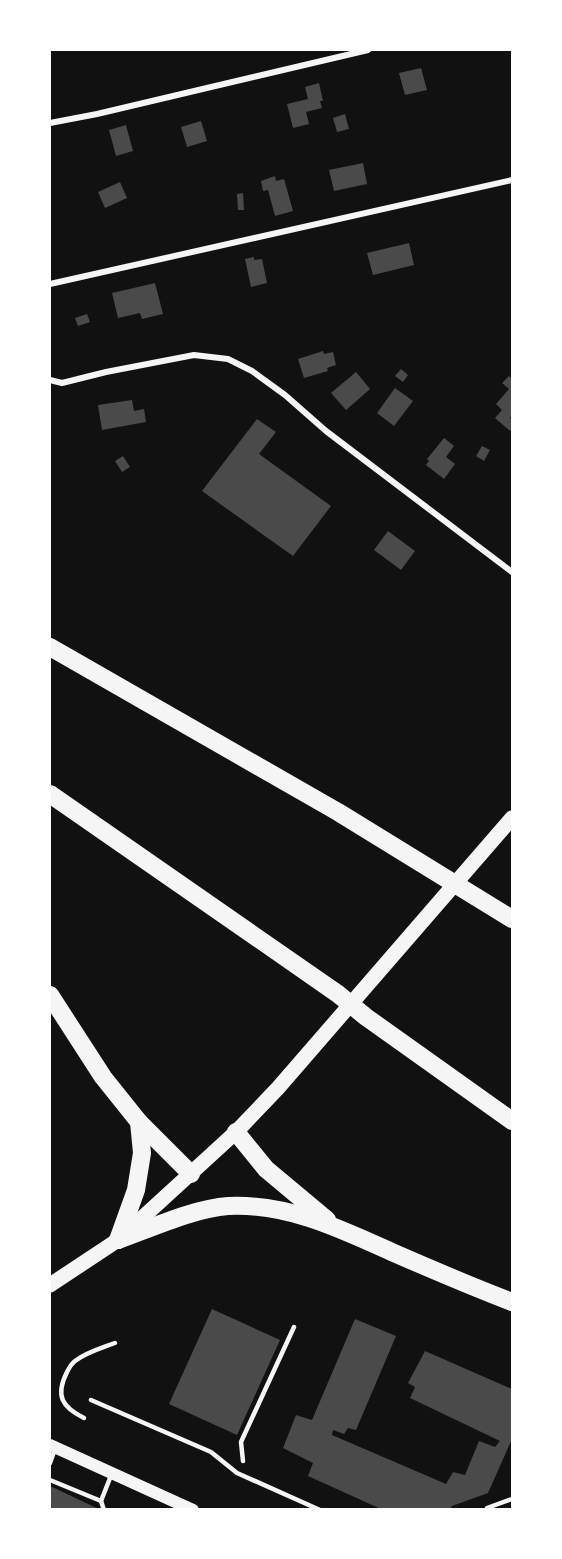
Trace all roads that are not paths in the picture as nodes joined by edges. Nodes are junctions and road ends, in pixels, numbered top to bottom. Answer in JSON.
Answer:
{"nodes":[{"id":1,"x":368,"y":50,"type":"edge"},
{"id":2,"x":50,"y":123,"type":"edge"},
{"id":3,"x":513,"y":180,"type":"edge"},
{"id":4,"x":50,"y":285,"type":"edge"},
{"id":5,"x":50,"y":380,"type":"edge"},
{"id":6,"x":513,"y":572,"type":"edge"},
{"id":7,"x":50,"y":647,"type":"edge"},
{"id":8,"x":50,"y":794,"type":"edge"},
{"id":9,"x":508,"y":823,"type":"edge"},
{"id":10,"x":513,"y":919,"type":"edge"},
{"id":11,"x":50,"y":995,"type":"edge"},
{"id":12,"x":139,"y":1122,"type":"junction"},
{"id":13,"x":513,"y":1123,"type":"edge"},
{"id":14,"x":236,"y":1132,"type":"junction"},
{"id":15,"x":191,"y":1174,"type":"junction"},
{"id":16,"x":334,"y":1226,"type":"junction"},
{"id":17,"x":118,"y":1240,"type":"junction"},
{"id":18,"x":50,"y":1285,"type":"edge"},
{"id":19,"x":513,"y":1302,"type":"edge"},
{"id":20,"x":294,"y":1327,"type":"dead end"},
{"id":21,"x":115,"y":1343,"type":"dead end"},
{"id":22,"x":91,"y":1400,"type":"dead end"},
{"id":23,"x":84,"y":1418,"type":"dead end"},
{"id":24,"x":53,"y":1447,"type":"edge"},
{"id":25,"x":243,"y":1461,"type":"dead end"},
{"id":26,"x":50,"y":1463,"type":"edge"},
{"id":27,"x":112,"y":1473,"type":"junction"},
{"id":28,"x":50,"y":1479,"type":"edge"},
{"id":29,"x":513,"y":1499,"type":"edge"},
{"id":30,"x":101,"y":1501,"type":"junction"},
{"id":31,"x":104,"y":1509,"type":"edge"},
{"id":32,"x":193,"y":1509,"type":"edge"},
{"id":33,"x":320,"y":1509,"type":"edge"},
{"id":34,"x":487,"y":1509,"type":"edge"}],
"edges":[{"from":1,"to":2,"type":"street"},
{"from":3,"to":4,"type":"street"},
{"from":5,"to":6,"type":"street"},
{"from":7,"to":10,"type":"highway"},
{"from":8,"to":13,"type":"highway"},
{"from":9,"to":14,"type":"main road"},
{"from":11,"to":12,"type":"highway"},
{"from":12,"to":15,"type":"highway"},
{"from":12,"to":17,"type":"highway"},
{"from":14,"to":15,"type":"main road"},
{"from":14,"to":16,"type":"highway"},
{"from":15,"to":17,"type":"main road"},
{"from":16,"to":17,"type":"highway"},
{"from":16,"to":19,"type":"highway"},
{"from":17,"to":18,"type":"main road"},
{"from":20,"to":25,"type":"lane"},
{"from":21,"to":23,"type":"lane"},
{"from":22,"to":33,"type":"lane"},
{"from":24,"to":26,"type":"lane"},
{"from":24,"to":27,"type":"main road"},
{"from":27,"to":30,"type":"lane"},
{"from":27,"to":32,"type":"main road"},
{"from":28,"to":30,"type":"lane"},
{"from":29,"to":34,"type":"lane"},
{"from":30,"to":31,"type":"lane"}]}
